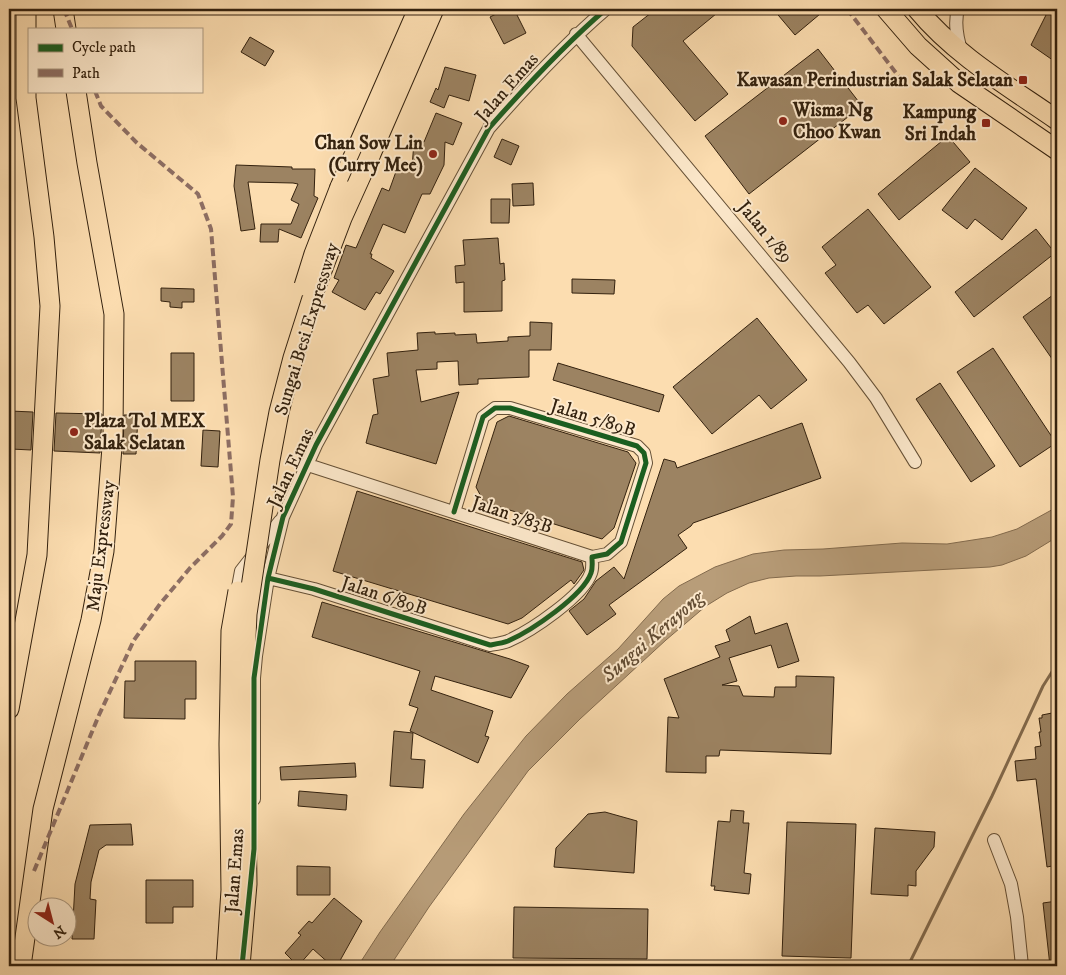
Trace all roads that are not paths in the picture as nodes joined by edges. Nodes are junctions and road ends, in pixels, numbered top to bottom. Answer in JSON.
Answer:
{"nodes":[{"id":1,"x":26,"y":9,"type":"edge"},
{"id":2,"x":63,"y":9,"type":"edge"},
{"id":3,"x":418,"y":9,"type":"edge"},
{"id":4,"x":434,"y":9,"type":"edge"},
{"id":5,"x":439,"y":9,"type":"edge"},
{"id":6,"x":606,"y":9,"type":"edge"},
{"id":7,"x":886,"y":9,"type":"edge"},
{"id":8,"x":916,"y":9,"type":"edge"},
{"id":9,"x":958,"y":9,"type":"edge"},
{"id":10,"x":66,"y":28,"type":"edge"},
{"id":11,"x":423,"y":33,"type":"junction"},
{"id":12,"x":576,"y":34,"type":"junction"},
{"id":13,"x":963,"y":55,"type":"junction"},
{"id":14,"x":76,"y":92,"type":"edge"},
{"id":15,"x":1057,"y":120,"type":"edge"},
{"id":16,"x":1057,"y":150,"type":"edge"},
{"id":17,"x":915,"y":462,"type":"dead end"},
{"id":18,"x":308,"y":465,"type":"junction"},
{"id":19,"x":454,"y":512,"type":"junction"},
{"id":20,"x":283,"y":518,"type":"junction"},
{"id":21,"x":592,"y":558,"type":"junction"},
{"id":22,"x":268,"y":578,"type":"junction"},
{"id":23,"x":9,"y":708,"type":"edge"},
{"id":24,"x":994,"y":840,"type":"dead end"},
{"id":25,"x":21,"y":966,"type":"edge"},
{"id":26,"x":225,"y":966,"type":"edge"},
{"id":27,"x":241,"y":966,"type":"edge"},
{"id":28,"x":1022,"y":966,"type":"edge"}],
"edges":[{"from":1,"to":23,"type":"highway"},
{"from":2,"to":10,"type":"highway"},
{"from":3,"to":26,"type":"highway","name":"Sungai Besi Expressway","bridge":true},
{"from":4,"to":11,"type":"highway","name":"Sungai Besi Expressway"},
{"from":5,"to":11,"type":"highway"},
{"from":6,"to":12,"type":"street","name":"Jalan Emas"},
{"from":7,"to":16,"type":"highway"},
{"from":8,"to":13,"type":"highway"},
{"from":9,"to":13,"type":"street"},
{"from":11,"to":27,"type":"highway","name":"Sungai Besi Expressway","bridge":true},
{"from":12,"to":17,"type":"street","name":"Jalan 1/89"},
{"from":12,"to":18,"type":"street","name":"Jalan Emas"},
{"from":13,"to":15,"type":"highway"},
{"from":14,"to":25,"type":"highway","name":"Maju Expressway"},
{"from":18,"to":19,"type":"street","name":"Jalan 3/83B"},
{"from":18,"to":20,"type":"street","name":"Jalan Emas"},
{"from":19,"to":21,"type":"street","name":"Jalan 3/83B"},
{"from":19,"to":21,"type":"street","name":"Jalan 5/89B"},
{"from":20,"to":22,"type":"street","name":"Jalan Emas"},
{"from":20,"to":26,"type":"street","name":"Jalan Emas"},
{"from":21,"to":22,"type":"street","name":"Jalan 6/89B"},
{"from":22,"to":27,"type":"street","name":"Jalan Emas"},
{"from":24,"to":28,"type":"street"}]}
